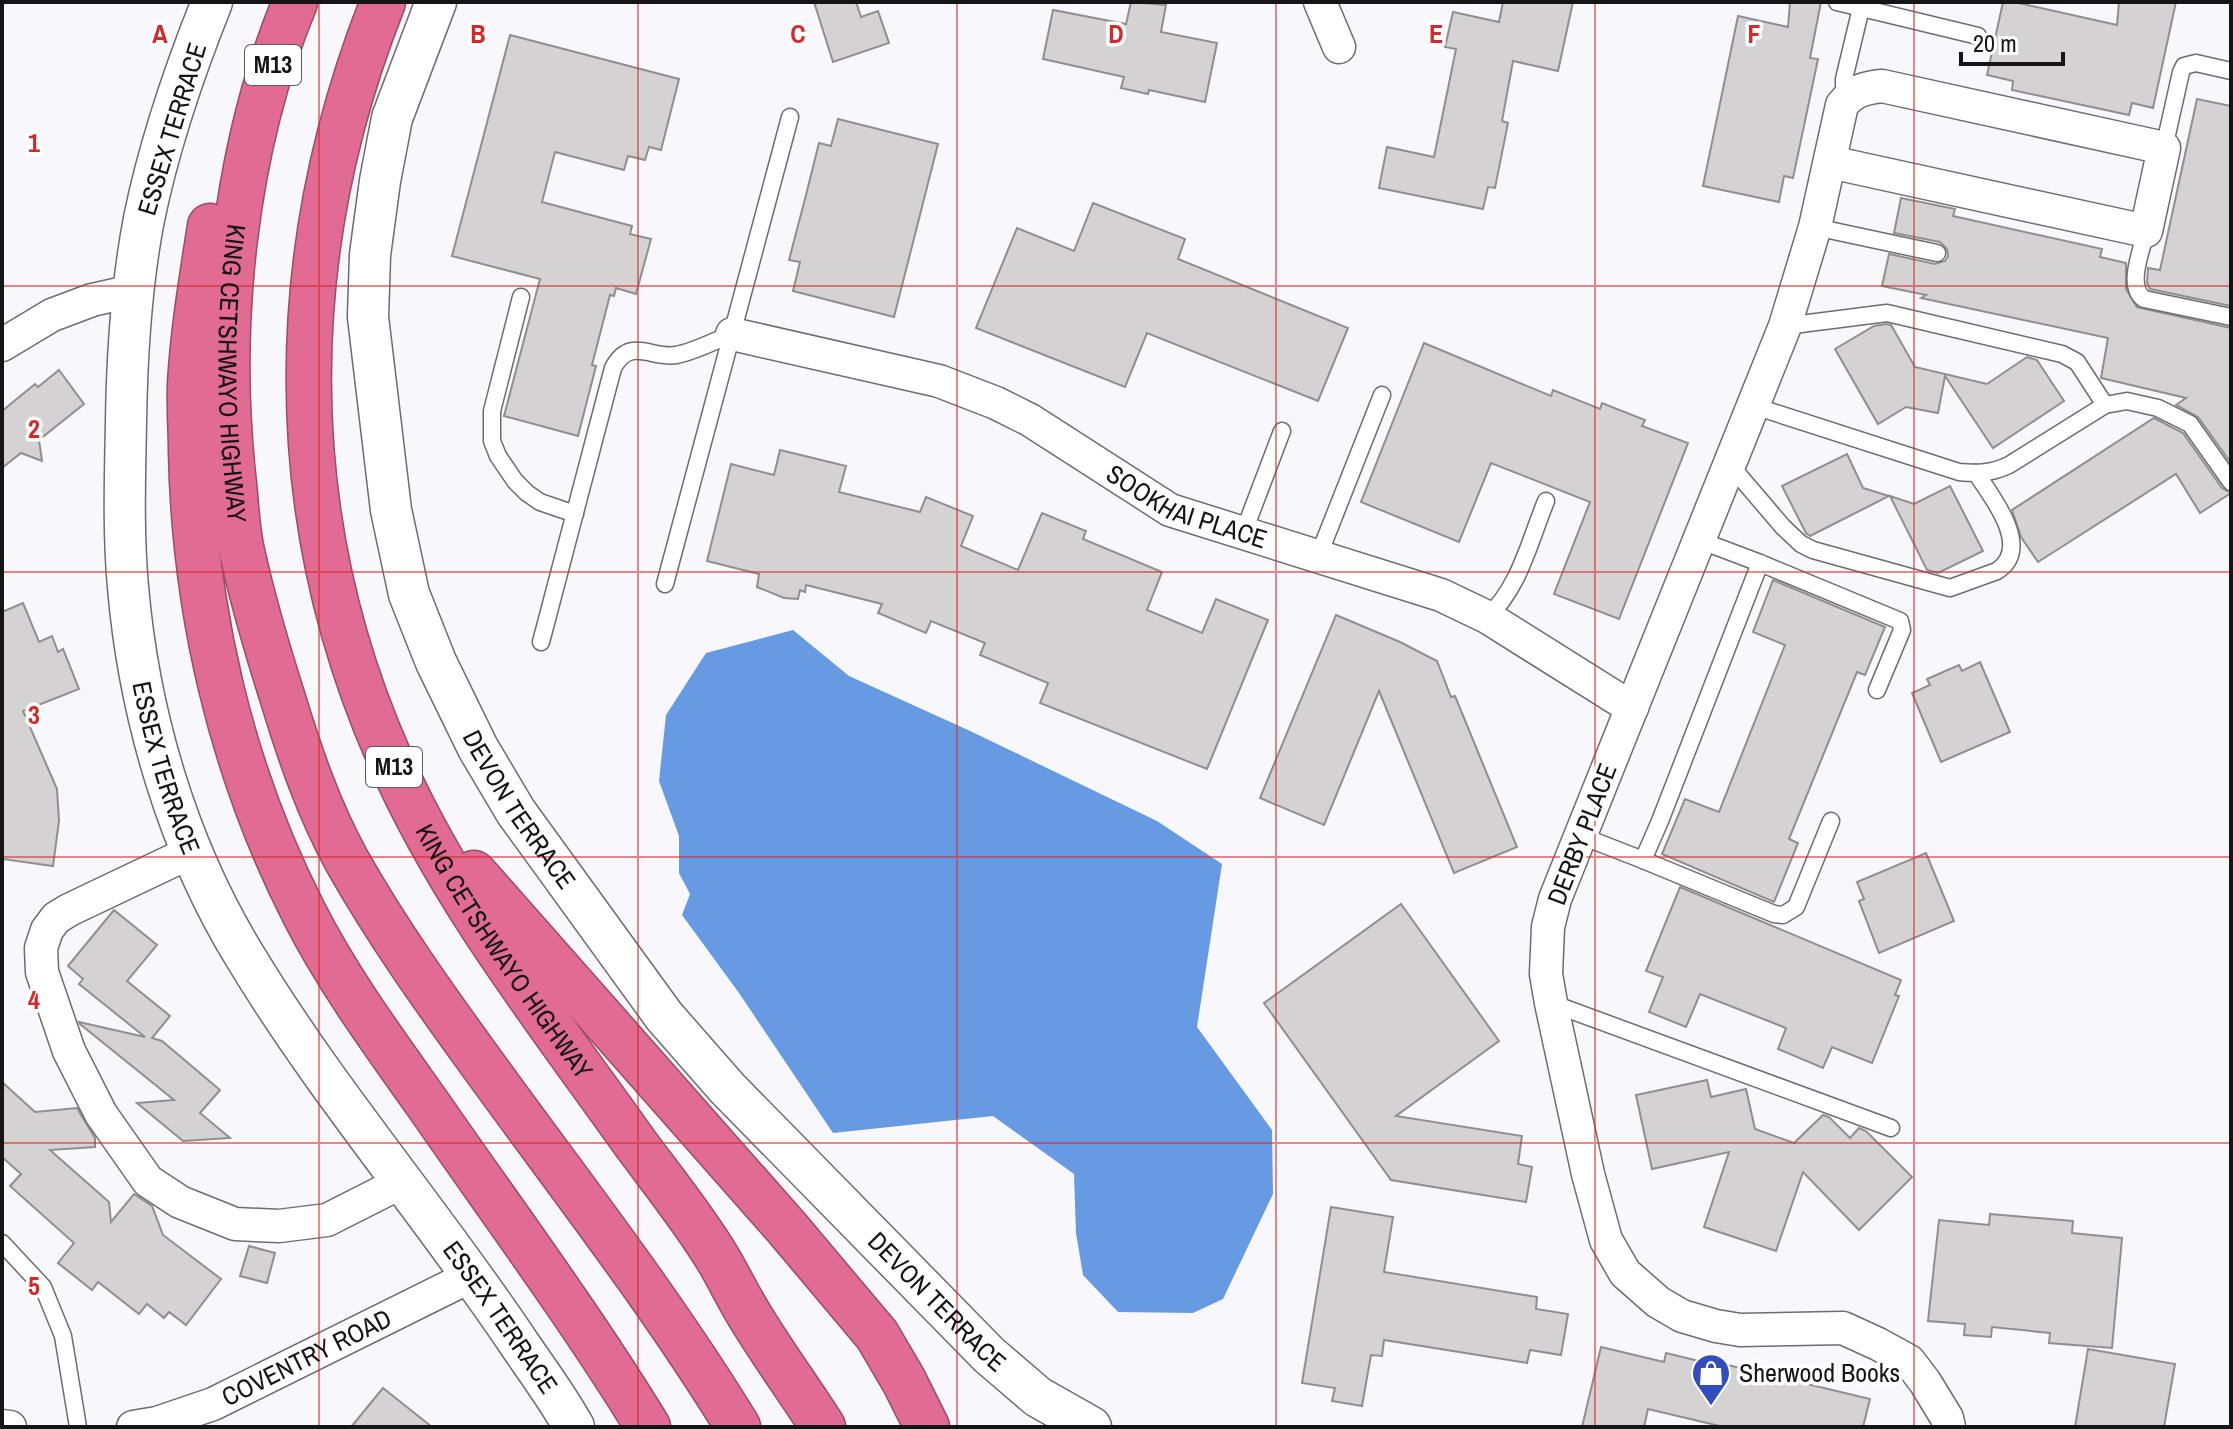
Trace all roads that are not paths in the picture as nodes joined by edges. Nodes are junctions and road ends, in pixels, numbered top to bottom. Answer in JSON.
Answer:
{"nodes":[{"id":1,"x":212,"y":2,"type":"edge"},
{"id":2,"x":278,"y":2,"type":"edge"},
{"id":3,"x":295,"y":2,"type":"edge"},
{"id":4,"x":383,"y":2,"type":"edge"},
{"id":5,"x":436,"y":2,"type":"edge"},
{"id":6,"x":1320,"y":2,"type":"edge"},
{"id":7,"x":1837,"y":2,"type":"edge"},
{"id":8,"x":1861,"y":8,"type":"junction"},
{"id":9,"x":1978,"y":36,"type":"dead end"},
{"id":10,"x":1339,"y":47,"type":"dead end"},
{"id":11,"x":2231,"y":71,"type":"edge"},
{"id":12,"x":1849,"y":96,"type":"junction"},
{"id":13,"x":790,"y":117,"type":"dead end"},
{"id":14,"x":2164,"y":148,"type":"junction"},
{"id":15,"x":1830,"y":162,"type":"junction"},
{"id":16,"x":1815,"y":227,"type":"junction"},
{"id":17,"x":2146,"y":231,"type":"junction"},
{"id":18,"x":1937,"y":253,"type":"dead end"},
{"id":19,"x":132,"y":291,"type":"junction"},
{"id":20,"x":521,"y":297,"type":"dead end"},
{"id":21,"x":2231,"y":317,"type":"edge"},
{"id":22,"x":1785,"y":326,"type":"junction"},
{"id":23,"x":732,"y":334,"type":"junction"},
{"id":24,"x":2,"y":345,"type":"edge"},
{"id":25,"x":1382,"y":395,"type":"dead end"},
{"id":26,"x":2105,"y":405,"type":"junction"},
{"id":27,"x":1754,"y":406,"type":"junction"},
{"id":28,"x":1282,"y":431,"type":"dead end"},
{"id":29,"x":1730,"y":465,"type":"junction"},
{"id":30,"x":1976,"y":473,"type":"junction"},
{"id":31,"x":2231,"y":482,"type":"edge"},
{"id":32,"x":1546,"y":501,"type":"dead end"},
{"id":33,"x":575,"y":514,"type":"junction"},
{"id":34,"x":1243,"y":534,"type":"junction"},
{"id":35,"x":1699,"y":540,"type":"junction"},
{"id":36,"x":1318,"y":557,"type":"junction"},
{"id":37,"x":1760,"y":563,"type":"junction"},
{"id":38,"x":665,"y":584,"type":"dead end"},
{"id":39,"x":1487,"y":617,"type":"junction"},
{"id":40,"x":541,"y":642,"type":"dead end"},
{"id":41,"x":1877,"y":690,"type":"dead end"},
{"id":42,"x":1632,"y":708,"type":"junction"},
{"id":43,"x":409,"y":799,"type":"junction"},
{"id":44,"x":1831,"y":821,"type":"dead end"},
{"id":45,"x":1579,"y":835,"type":"junction"},
{"id":46,"x":193,"y":851,"type":"junction"},
{"id":47,"x":1643,"y":860,"type":"junction"},
{"id":48,"x":1551,"y":1003,"type":"junction"},
{"id":49,"x":1891,"y":1128,"type":"dead end"},
{"id":50,"x":404,"y":1181,"type":"junction"},
{"id":51,"x":2,"y":1243,"type":"edge"},
{"id":52,"x":473,"y":1275,"type":"junction"},
{"id":53,"x":2,"y":1426,"type":"edge"},
{"id":54,"x":10,"y":1427,"type":"edge"},
{"id":55,"x":78,"y":1427,"type":"edge"},
{"id":56,"x":133,"y":1427,"type":"edge"},
{"id":57,"x":574,"y":1427,"type":"edge"},
{"id":58,"x":648,"y":1427,"type":"edge"},
{"id":59,"x":738,"y":1427,"type":"edge"},
{"id":60,"x":823,"y":1427,"type":"edge"},
{"id":61,"x":927,"y":1427,"type":"edge"},
{"id":62,"x":1091,"y":1427,"type":"edge"},
{"id":63,"x":1949,"y":1427,"type":"edge"}],
"edges":[{"from":1,"to":19,"type":"street","name":"ESSEX TERRACE"},
{"from":2,"to":58,"type":"highway"},
{"from":3,"to":59,"type":"highway","name":"KING CETSHWAYO HIGHWAY","number":"M13"},
{"from":4,"to":43,"type":"highway","name":"KING CETSHWAYO HIGHWAY","number":"M13"},
{"from":5,"to":62,"type":"street","name":"DEVON TERRACE"},
{"from":6,"to":10,"type":"street"},
{"from":7,"to":8,"type":"lane"},
{"from":8,"to":9,"type":"lane"},
{"from":8,"to":12,"type":"lane"},
{"from":11,"to":14,"type":"lane"},
{"from":12,"to":14,"type":"street"},
{"from":12,"to":15,"type":"street","name":"DERBY PLACE"},
{"from":13,"to":23,"type":"lane"},
{"from":14,"to":17,"type":"street"},
{"from":15,"to":16,"type":"street","name":"DERBY PLACE"},
{"from":15,"to":17,"type":"street"},
{"from":16,"to":18,"type":"lane"},
{"from":16,"to":22,"type":"street","name":"DERBY PLACE"},
{"from":17,"to":21,"type":"lane"},
{"from":19,"to":24,"type":"street"},
{"from":19,"to":46,"type":"street","name":"ESSEX TERRACE"},
{"from":20,"to":33,"type":"lane"},
{"from":22,"to":26,"type":"lane"},
{"from":22,"to":27,"type":"street","name":"DERBY PLACE"},
{"from":23,"to":33,"type":"lane"},
{"from":23,"to":34,"type":"street","name":"SOOKHAI PLACE"},
{"from":23,"to":38,"type":"lane"},
{"from":25,"to":36,"type":"lane"},
{"from":26,"to":30,"type":"lane"},
{"from":26,"to":31,"type":"lane"},
{"from":27,"to":29,"type":"street","name":"DERBY PLACE"},
{"from":27,"to":30,"type":"lane"},
{"from":28,"to":34,"type":"lane"},
{"from":29,"to":30,"type":"lane"},
{"from":29,"to":35,"type":"street","name":"DERBY PLACE"},
{"from":32,"to":39,"type":"lane"},
{"from":33,"to":40,"type":"lane"},
{"from":34,"to":36,"type":"street","name":"SOOKHAI PLACE"},
{"from":35,"to":37,"type":"lane"},
{"from":35,"to":42,"type":"street","name":"DERBY PLACE"},
{"from":36,"to":39,"type":"street","name":"SOOKHAI PLACE"},
{"from":37,"to":41,"type":"lane"},
{"from":37,"to":47,"type":"lane"},
{"from":39,"to":42,"type":"street","name":"SOOKHAI PLACE"},
{"from":42,"to":45,"type":"street","name":"DERBY PLACE"},
{"from":43,"to":60,"type":"highway","name":"KING CETSHWAYO HIGHWAY","number":"M13"},
{"from":43,"to":61,"type":"highway"},
{"from":44,"to":47,"type":"lane"},
{"from":45,"to":47,"type":"lane"},
{"from":45,"to":48,"type":"street","name":"DERBY PLACE"},
{"from":46,"to":50,"type":"street","name":"ESSEX TERRACE"},
{"from":46,"to":50,"type":"street"},
{"from":48,"to":49,"type":"lane"},
{"from":48,"to":63,"type":"street","name":"DERBY PLACE"},
{"from":50,"to":52,"type":"street","name":"ESSEX TERRACE"},
{"from":51,"to":55,"type":"lane"},
{"from":52,"to":56,"type":"street","name":"COVENTRY ROAD"},
{"from":52,"to":57,"type":"street","name":"ESSEX TERRACE"},
{"from":53,"to":54,"type":"street"}]}
